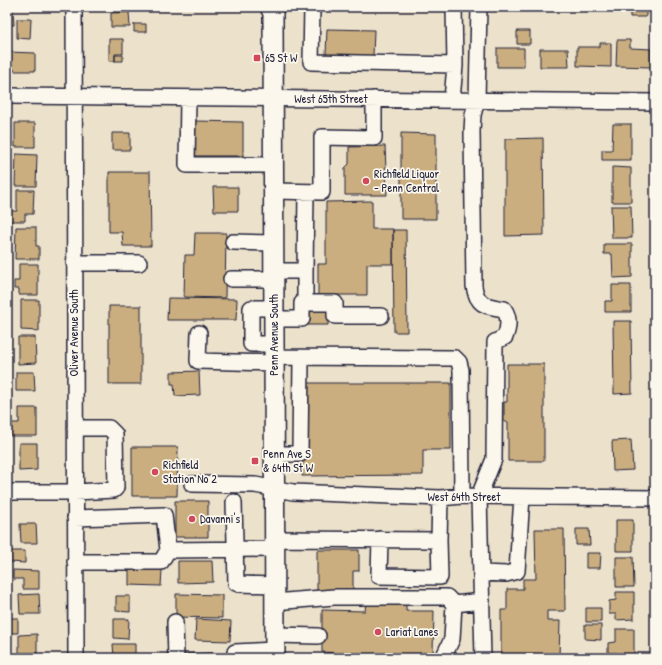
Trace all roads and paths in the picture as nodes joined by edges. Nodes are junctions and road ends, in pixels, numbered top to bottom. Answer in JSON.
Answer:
{"nodes":[{"id":1,"x":74,"y":7,"type":"edge"},
{"id":2,"x":312,"y":7,"type":"edge"},
{"id":3,"x":454,"y":7,"type":"edge"},
{"id":4,"x":479,"y":7,"type":"edge"},
{"id":5,"x":273,"y":9,"type":"edge"},
{"id":6,"x":456,"y":65,"type":"junction"},
{"id":7,"x":7,"y":96,"type":"edge"},
{"id":8,"x":74,"y":97,"type":"junction"},
{"id":9,"x":188,"y":98,"type":"junction"},
{"id":10,"x":273,"y":98,"type":"junction"},
{"id":11,"x":374,"y":99,"type":"junction"},
{"id":12,"x":452,"y":100,"type":"junction"},
{"id":13,"x":477,"y":100,"type":"junction"},
{"id":14,"x":655,"y":102,"type":"edge"},
{"id":15,"x":273,"y":165,"type":"junction"},
{"id":16,"x":273,"y":191,"type":"junction"},
{"id":17,"x":306,"y":192,"type":"junction"},
{"id":18,"x":233,"y":242,"type":"dead end"},
{"id":19,"x":273,"y":242,"type":"junction"},
{"id":20,"x":74,"y":263,"type":"junction"},
{"id":21,"x":138,"y":263,"type":"dead end"},
{"id":22,"x":305,"y":271,"type":"junction"},
{"id":23,"x":273,"y":275,"type":"junction"},
{"id":24,"x":231,"y":279,"type":"dead end"},
{"id":25,"x":305,"y":303,"type":"junction"},
{"id":26,"x":274,"y":313,"type":"junction"},
{"id":27,"x":381,"y":316,"type":"dead end"},
{"id":28,"x":199,"y":333,"type":"dead end"},
{"id":29,"x":274,"y":355,"type":"junction"},
{"id":30,"x":301,"y":358,"type":"junction"},
{"id":31,"x":75,"y":428,"type":"junction"},
{"id":32,"x":274,"y":454,"type":"junction"},
{"id":33,"x":192,"y":484,"type":"dead end"},
{"id":34,"x":274,"y":488,"type":"junction"},
{"id":35,"x":7,"y":492,"type":"edge"},
{"id":36,"x":75,"y":492,"type":"junction"},
{"id":37,"x":462,"y":496,"type":"junction"},
{"id":38,"x":479,"y":496,"type":"junction"},
{"id":39,"x":522,"y":497,"type":"junction"},
{"id":40,"x":440,"y":498,"type":"junction"},
{"id":41,"x":655,"y":498,"type":"edge"},
{"id":42,"x":234,"y":502,"type":"dead end"},
{"id":43,"x":75,"y":518,"type":"junction"},
{"id":44,"x":380,"y":540,"type":"junction"},
{"id":45,"x":439,"y":540,"type":"junction"},
{"id":46,"x":274,"y":544,"type":"junction"},
{"id":47,"x":168,"y":550,"type":"junction"},
{"id":48,"x":234,"y":550,"type":"junction"},
{"id":49,"x":75,"y":562,"type":"junction"},
{"id":50,"x":482,"y":573,"type":"junction"},
{"id":51,"x":274,"y":594,"type":"junction"},
{"id":52,"x":482,"y":601,"type":"junction"},
{"id":53,"x":454,"y":604,"type":"junction"},
{"id":54,"x":175,"y":622,"type":"dead end"},
{"id":55,"x":318,"y":636,"type":"dead end"},
{"id":56,"x":275,"y":648,"type":"edge"},
{"id":57,"x":76,"y":658,"type":"edge"},
{"id":58,"x":176,"y":658,"type":"edge"},
{"id":59,"x":235,"y":658,"type":"edge"},
{"id":60,"x":443,"y":658,"type":"edge"},
{"id":61,"x":483,"y":658,"type":"edge"}],
"edges":[{"from":1,"to":8,"type":"street","name":"Oliver Avenue South"},
{"from":2,"to":6,"type":"street"},
{"from":3,"to":6,"type":"street"},
{"from":4,"to":13,"type":"street"},
{"from":5,"to":10,"type":"main road","name":"Penn Avenue South"},
{"from":6,"to":12,"type":"street"},
{"from":7,"to":8,"type":"street","name":"West 65th Street"},
{"from":8,"to":9,"type":"street","name":"West 65th Street"},
{"from":8,"to":20,"type":"street","name":"Oliver Avenue South"},
{"from":9,"to":10,"type":"street","name":"West 65th Street"},
{"from":9,"to":15,"type":"street"},
{"from":10,"to":11,"type":"street","name":"West 65th Street"},
{"from":10,"to":15,"type":"main road","name":"Penn Avenue South"},
{"from":11,"to":12,"type":"street","name":"West 65th Street"},
{"from":11,"to":17,"type":"street"},
{"from":12,"to":13,"type":"street","name":"West 65th Street"},
{"from":13,"to":14,"type":"street","name":"West 65th Street"},
{"from":13,"to":38,"type":"street"},
{"from":15,"to":16,"type":"main road","name":"Penn Avenue South"},
{"from":16,"to":17,"type":"street"},
{"from":16,"to":19,"type":"main road","name":"Penn Avenue South"},
{"from":17,"to":22,"type":"street"},
{"from":18,"to":19,"type":"street"},
{"from":19,"to":23,"type":"main road","name":"Penn Avenue South"},
{"from":20,"to":21,"type":"street"},
{"from":20,"to":31,"type":"street","name":"Oliver Avenue South"},
{"from":22,"to":23,"type":"street"},
{"from":22,"to":25,"type":"street"},
{"from":23,"to":24,"type":"street"},
{"from":23,"to":26,"type":"main road","name":"Penn Avenue South"},
{"from":25,"to":26,"type":"street"},
{"from":25,"to":27,"type":"street"},
{"from":26,"to":29,"type":"main road","name":"Penn Avenue South"},
{"from":26,"to":29,"type":"street"},
{"from":28,"to":29,"type":"street"},
{"from":29,"to":30,"type":"street"},
{"from":29,"to":32,"type":"main road","name":"Penn Avenue South"},
{"from":30,"to":32,"type":"street"},
{"from":30,"to":37,"type":"street"},
{"from":31,"to":36,"type":"street","name":"Oliver Avenue South"},
{"from":31,"to":36,"type":"street"},
{"from":32,"to":34,"type":"main road","name":"Penn Avenue South"},
{"from":33,"to":34,"type":"street","name":"West 64th Street"},
{"from":34,"to":40,"type":"street","name":"West 64th Street"},
{"from":34,"to":46,"type":"main road","name":"Penn Avenue South"},
{"from":35,"to":36,"type":"street"},
{"from":36,"to":43,"type":"street","name":"Oliver Avenue South"},
{"from":37,"to":38,"type":"street","name":"West 64th Street"},
{"from":37,"to":40,"type":"street","name":"West 64th Street"},
{"from":38,"to":39,"type":"street","name":"West 64th Street"},
{"from":38,"to":50,"type":"street"},
{"from":39,"to":41,"type":"street","name":"West 64th Street"},
{"from":39,"to":50,"type":"street"},
{"from":40,"to":45,"type":"street"},
{"from":42,"to":48,"type":"street"},
{"from":43,"to":47,"type":"street"},
{"from":43,"to":49,"type":"street","name":"Oliver Avenue South"},
{"from":44,"to":45,"type":"street"},
{"from":44,"to":45,"type":"street"},
{"from":44,"to":46,"type":"street"},
{"from":46,"to":48,"type":"street"},
{"from":46,"to":51,"type":"main road","name":"Penn Avenue South"},
{"from":47,"to":48,"type":"street"},
{"from":47,"to":49,"type":"street"},
{"from":48,"to":51,"type":"street"},
{"from":49,"to":57,"type":"street","name":"Oliver Avenue South"},
{"from":50,"to":52,"type":"street"},
{"from":51,"to":53,"type":"street"},
{"from":51,"to":56,"type":"main road","name":"Penn Avenue South"},
{"from":52,"to":53,"type":"street"},
{"from":52,"to":61,"type":"street"},
{"from":53,"to":60,"type":"street"},
{"from":54,"to":58,"type":"street"},
{"from":55,"to":56,"type":"street"},
{"from":56,"to":59,"type":"street"}]}
